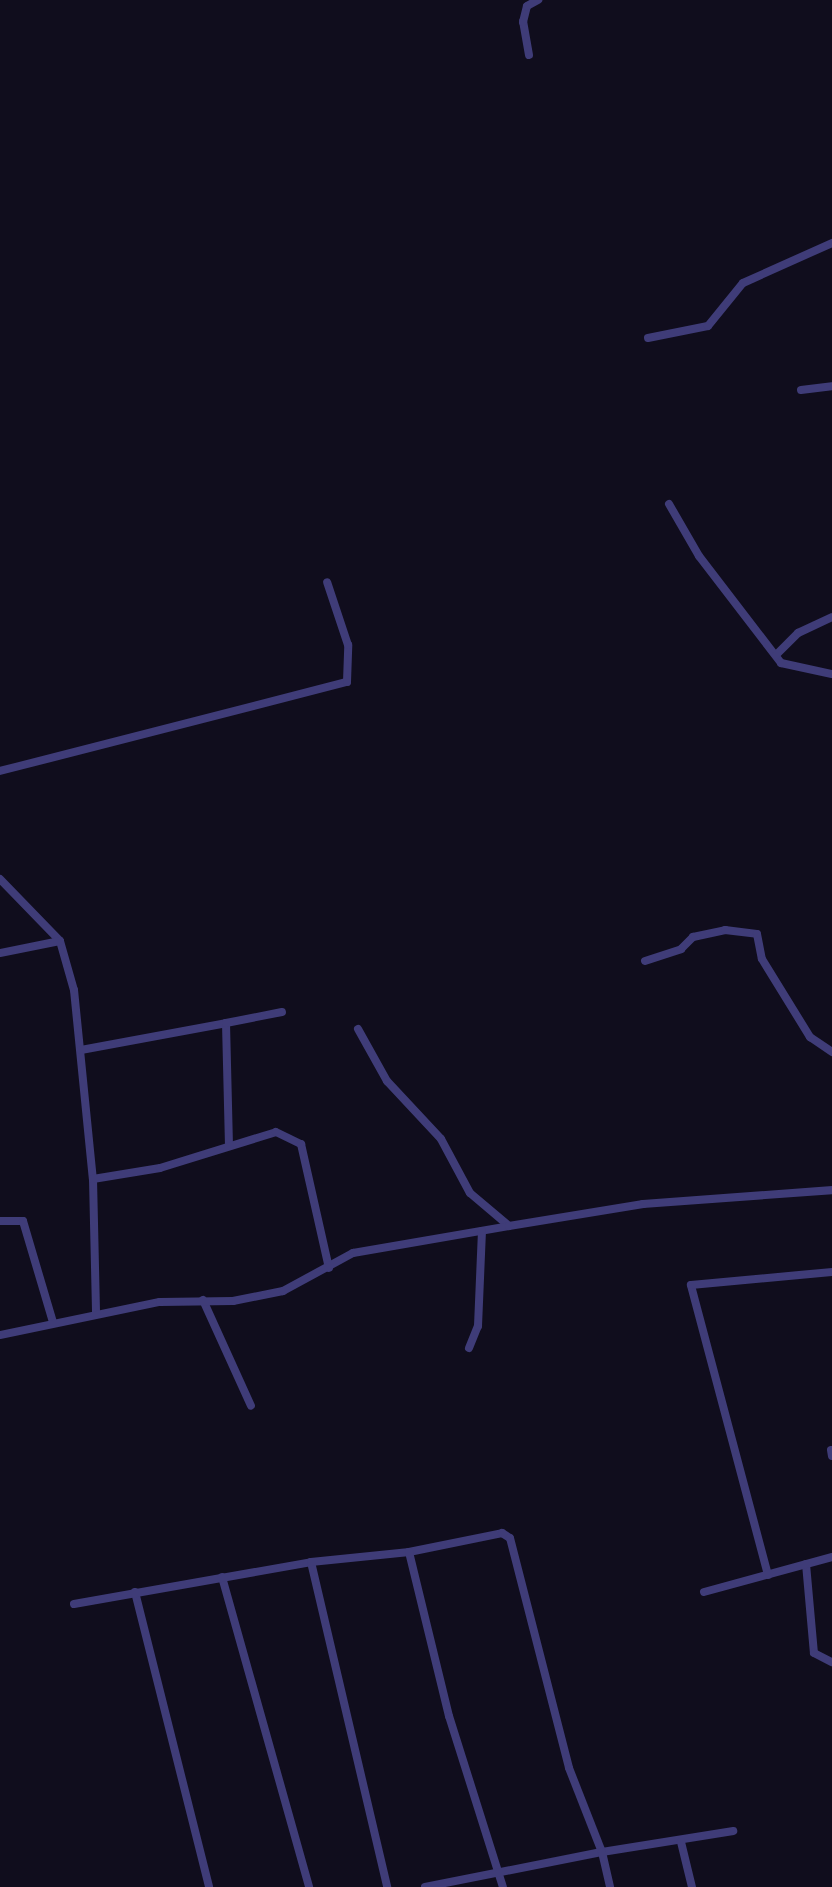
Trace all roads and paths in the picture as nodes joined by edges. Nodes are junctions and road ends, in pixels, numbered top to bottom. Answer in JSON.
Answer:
{"nodes":[{"id":1,"x":538,"y":0,"type":"edge"},
{"id":2,"x":529,"y":55,"type":"dead end"},
{"id":3,"x":832,"y":243,"type":"edge"},
{"id":4,"x":648,"y":338,"type":"dead end"},
{"id":5,"x":832,"y":386,"type":"edge"},
{"id":6,"x":801,"y":390,"type":"dead end"},
{"id":7,"x":669,"y":504,"type":"dead end"},
{"id":8,"x":327,"y":582,"type":"dead end"},
{"id":9,"x":832,"y":618,"type":"edge"},
{"id":10,"x":776,"y":655,"type":"junction"},
{"id":11,"x":832,"y":674,"type":"edge"},
{"id":12,"x":0,"y":771,"type":"edge"},
{"id":13,"x":0,"y":879,"type":"edge"},
{"id":14,"x":60,"y":941,"type":"junction"},
{"id":15,"x":0,"y":953,"type":"edge"},
{"id":16,"x":645,"y":961,"type":"dead end"},
{"id":17,"x":282,"y":1012,"type":"dead end"},
{"id":18,"x":226,"y":1023,"type":"junction"},
{"id":19,"x":358,"y":1029,"type":"dead end"},
{"id":20,"x":81,"y":1050,"type":"junction"},
{"id":21,"x":832,"y":1052,"type":"edge"},
{"id":22,"x":229,"y":1146,"type":"junction"},
{"id":23,"x":93,"y":1179,"type":"junction"},
{"id":24,"x":832,"y":1190,"type":"edge"},
{"id":25,"x":0,"y":1221,"type":"edge"},
{"id":26,"x":509,"y":1226,"type":"junction"},
{"id":27,"x":482,"y":1231,"type":"junction"},
{"id":28,"x":329,"y":1268,"type":"junction"},
{"id":29,"x":832,"y":1272,"type":"edge"},
{"id":30,"x":203,"y":1300,"type":"junction"},
{"id":31,"x":96,"y":1314,"type":"junction"},
{"id":32,"x":53,"y":1322,"type":"junction"},
{"id":33,"x":0,"y":1335,"type":"edge"},
{"id":34,"x":469,"y":1348,"type":"dead end"},
{"id":35,"x":251,"y":1406,"type":"dead end"},
{"id":36,"x":409,"y":1552,"type":"junction"},
{"id":37,"x":832,"y":1557,"type":"edge"},
{"id":38,"x":311,"y":1562,"type":"junction"},
{"id":39,"x":806,"y":1564,"type":"junction"},
{"id":40,"x":768,"y":1575,"type":"junction"},
{"id":41,"x":222,"y":1577,"type":"junction"},
{"id":42,"x":135,"y":1592,"type":"junction"},
{"id":43,"x":704,"y":1592,"type":"dead end"},
{"id":44,"x":74,"y":1604,"type":"dead end"},
{"id":45,"x":832,"y":1662,"type":"edge"},
{"id":46,"x":733,"y":1832,"type":"dead end"},
{"id":47,"x":681,"y":1842,"type":"junction"},
{"id":48,"x":602,"y":1852,"type":"junction"},
{"id":49,"x":499,"y":1872,"type":"junction"},
{"id":50,"x":209,"y":1887,"type":"edge"},
{"id":51,"x":309,"y":1887,"type":"edge"},
{"id":52,"x":387,"y":1887,"type":"edge"},
{"id":53,"x":425,"y":1887,"type":"edge"},
{"id":54,"x":503,"y":1887,"type":"edge"},
{"id":55,"x":611,"y":1887,"type":"edge"},
{"id":56,"x":692,"y":1887,"type":"edge"}],
"edges":[{"from":1,"to":2,"type":"street"},
{"from":3,"to":4,"type":"street"},
{"from":5,"to":6,"type":"street"},
{"from":7,"to":10,"type":"street"},
{"from":8,"to":12,"type":"street"},
{"from":9,"to":10,"type":"street"},
{"from":10,"to":11,"type":"street"},
{"from":13,"to":14,"type":"street"},
{"from":14,"to":15,"type":"street"},
{"from":14,"to":20,"type":"street"},
{"from":16,"to":21,"type":"street"},
{"from":17,"to":18,"type":"street"},
{"from":18,"to":20,"type":"street"},
{"from":18,"to":22,"type":"street"},
{"from":19,"to":26,"type":"street"},
{"from":20,"to":23,"type":"street"},
{"from":22,"to":23,"type":"street"},
{"from":22,"to":28,"type":"street"},
{"from":23,"to":31,"type":"street"},
{"from":24,"to":26,"type":"street"},
{"from":25,"to":32,"type":"street"},
{"from":26,"to":27,"type":"street"},
{"from":27,"to":28,"type":"street"},
{"from":27,"to":34,"type":"street"},
{"from":28,"to":30,"type":"street"},
{"from":29,"to":40,"type":"street"},
{"from":30,"to":31,"type":"street"},
{"from":30,"to":35,"type":"street"},
{"from":31,"to":32,"type":"street"},
{"from":32,"to":33,"type":"street"},
{"from":36,"to":38,"type":"street"},
{"from":36,"to":48,"type":"street"},
{"from":36,"to":49,"type":"street"},
{"from":37,"to":39,"type":"street"},
{"from":38,"to":41,"type":"street"},
{"from":38,"to":52,"type":"street"},
{"from":39,"to":40,"type":"street"},
{"from":39,"to":45,"type":"street"},
{"from":40,"to":43,"type":"street"},
{"from":41,"to":42,"type":"street"},
{"from":41,"to":51,"type":"street"},
{"from":42,"to":44,"type":"street"},
{"from":42,"to":50,"type":"street"},
{"from":46,"to":47,"type":"street"},
{"from":47,"to":48,"type":"street"},
{"from":47,"to":56,"type":"street"},
{"from":48,"to":49,"type":"street"},
{"from":48,"to":55,"type":"street"},
{"from":49,"to":53,"type":"street"},
{"from":49,"to":54,"type":"street"}]}
